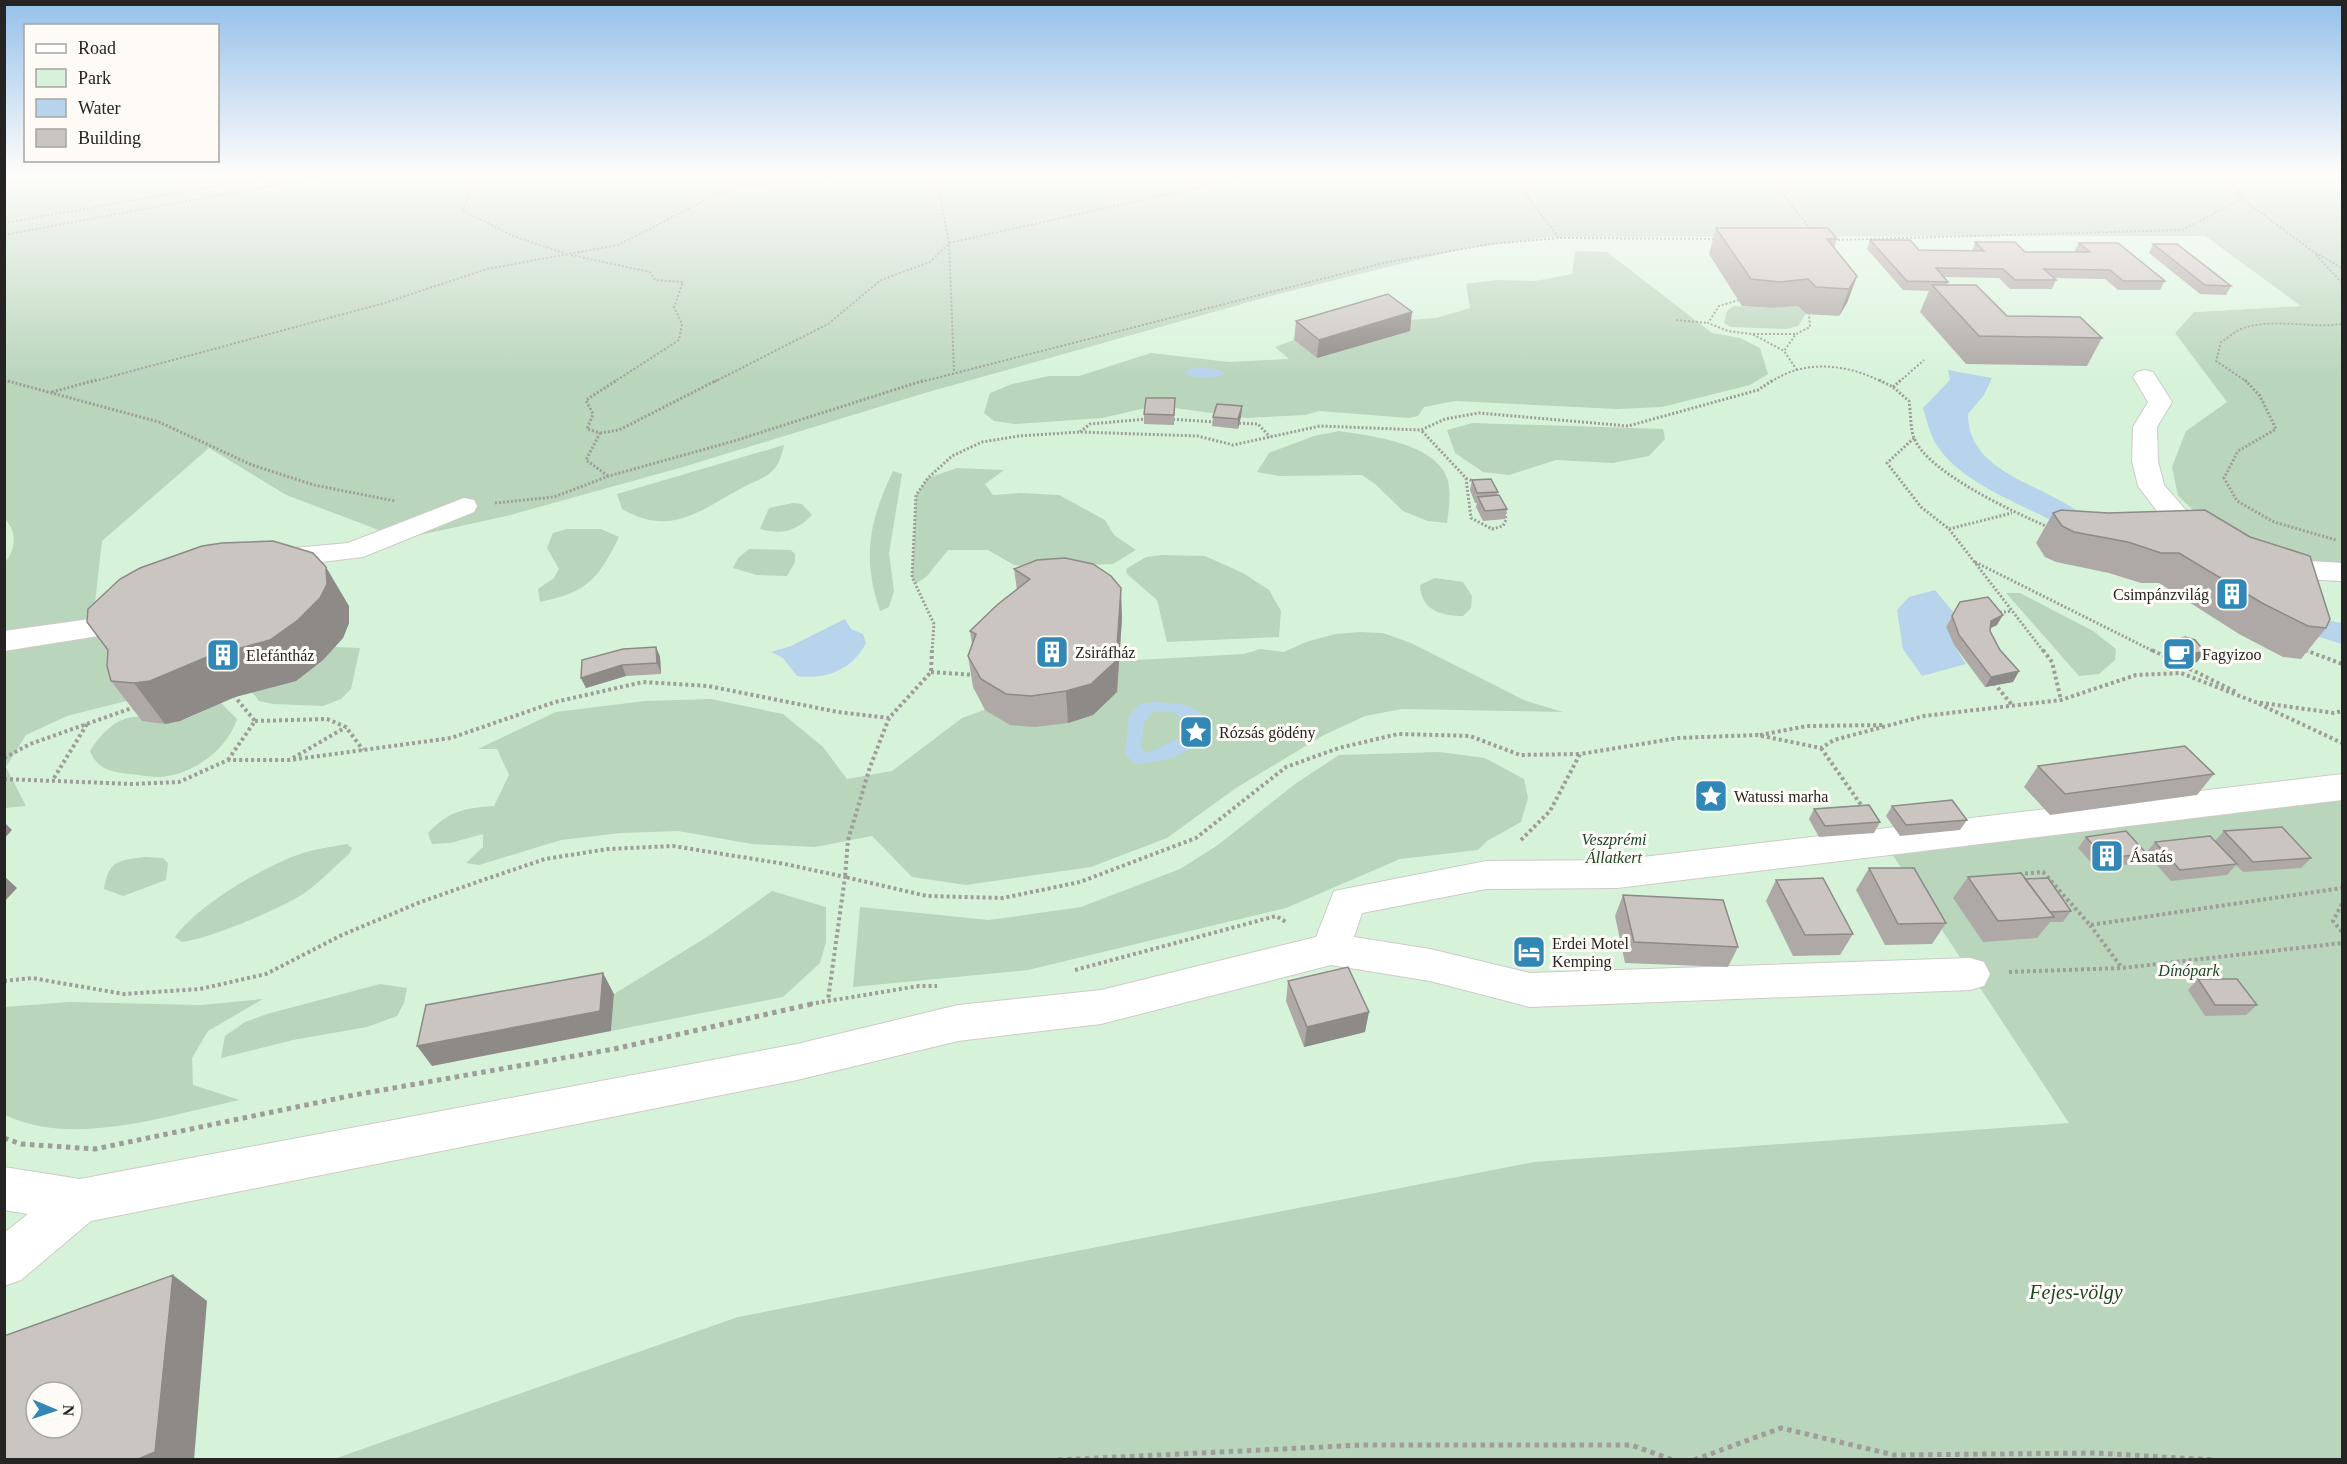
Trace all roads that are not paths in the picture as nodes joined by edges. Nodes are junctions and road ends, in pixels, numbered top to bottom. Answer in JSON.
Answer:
{"nodes":[{"id":1,"x":2145,"y":377,"type":"dead end"},
{"id":2,"x":464,"y":506,"type":"road end"},
{"id":3,"x":249,"y":561,"type":"edge"},
{"id":4,"x":2343,"y":572,"type":"edge"},
{"id":5,"x":159,"y":603,"type":"edge"},
{"id":6,"x":4,"y":641,"type":"edge"},
{"id":7,"x":2343,"y":787,"type":"edge"},
{"id":8,"x":1331,"y":949,"type":"junction"},
{"id":9,"x":1970,"y":974,"type":"road end"},
{"id":10,"x":4,"y":1188,"type":"edge"},
{"id":11,"x":80,"y":1202,"type":"junction"},
{"id":12,"x":4,"y":1263,"type":"edge"}],
"edges":[{"from":1,"to":4,"type":"street"},
{"from":2,"to":3,"type":"street"},
{"from":5,"to":6,"type":"street"},
{"from":7,"to":8,"type":"street"},
{"from":8,"to":9,"type":"street"},
{"from":8,"to":11,"type":"street"},
{"from":10,"to":11,"type":"street"},
{"from":11,"to":12,"type":"street"}]}
